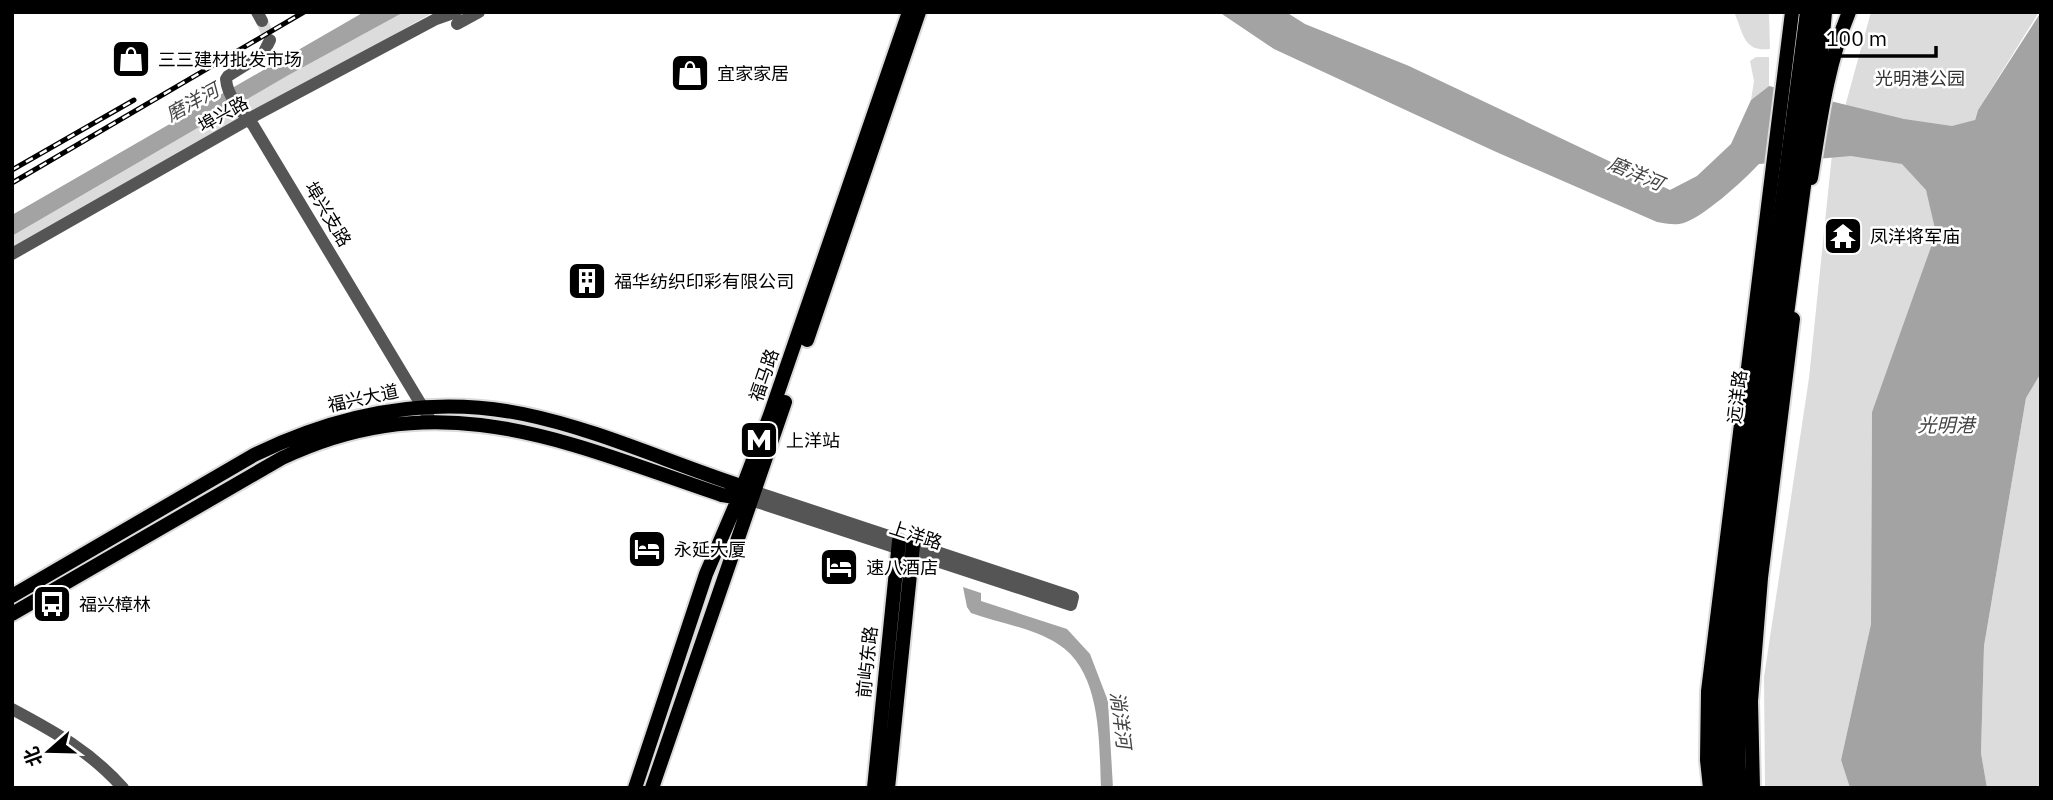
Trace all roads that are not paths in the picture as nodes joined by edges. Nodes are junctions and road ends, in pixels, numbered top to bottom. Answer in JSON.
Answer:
{"nodes":[{"id":1,"x":480,"y":12,"type":"edge"},
{"id":2,"x":909,"y":12,"type":"edge"},
{"id":3,"x":919,"y":12,"type":"edge"},
{"id":4,"x":1791,"y":12,"type":"edge"},
{"id":5,"x":1809,"y":12,"type":"edge"},
{"id":6,"x":1823,"y":12,"type":"edge"},
{"id":7,"x":1830,"y":12,"type":"edge"},
{"id":8,"x":1849,"y":12,"type":"edge"},
{"id":9,"x":455,"y":17,"type":"edge"},
{"id":10,"x":270,"y":40,"type":"dead end"},
{"id":11,"x":1819,"y":57,"type":"junction"},
{"id":12,"x":248,"y":119,"type":"junction"},
{"id":13,"x":12,"y":254,"type":"edge"},
{"id":14,"x":424,"y":407,"type":"junction"},
{"id":15,"x":431,"y":421,"type":"junction"},
{"id":16,"x":746,"y":494,"type":"junction"},
{"id":17,"x":906,"y":547,"type":"junction"},
{"id":18,"x":12,"y":596,"type":"edge"},
{"id":19,"x":1072,"y":601,"type":"dead end"},
{"id":20,"x":12,"y":614,"type":"edge"},
{"id":21,"x":12,"y":709,"type":"edge"},
{"id":22,"x":123,"y":788,"type":"edge"},
{"id":23,"x":635,"y":788,"type":"edge"},
{"id":24,"x":652,"y":788,"type":"edge"},
{"id":25,"x":874,"y":788,"type":"edge"},
{"id":26,"x":888,"y":788,"type":"edge"},
{"id":27,"x":1710,"y":788,"type":"edge"},
{"id":28,"x":1722,"y":788,"type":"edge"},
{"id":29,"x":1738,"y":788,"type":"edge"},
{"id":30,"x":1753,"y":788,"type":"edge"}],
"edges":[{"from":1,"to":9,"type":"street","name":"埠兴路"},
{"from":2,"to":16,"type":"main road","name":"福马路"},
{"from":3,"to":16,"type":"main road","name":"福马路"},
{"from":4,"to":27,"type":"main road"},
{"from":5,"to":28,"type":"highway","name":"远洋路"},
{"from":6,"to":11,"type":"highway"},
{"from":7,"to":11,"type":"highway"},
{"from":8,"to":30,"type":"main road"},
{"from":9,"to":12,"type":"street","name":"埠兴路"},
{"from":10,"to":12,"type":"street","name":"埠兴支路"},
{"from":11,"to":29,"type":"highway","name":"远洋路"},
{"from":12,"to":13,"type":"street","name":"埠兴路"},
{"from":12,"to":14,"type":"street","name":"埠兴支路"},
{"from":14,"to":15,"type":"street","name":"埠兴支路"},
{"from":14,"to":16,"type":"main road","name":"福兴大道"},
{"from":14,"to":18,"type":"main road","name":"福兴大道"},
{"from":15,"to":16,"type":"main road","name":"福兴大道"},
{"from":15,"to":20,"type":"main road","name":"福兴大道"},
{"from":16,"to":17,"type":"street","name":"上洋路"},
{"from":16,"to":23,"type":"main road","name":"福马路"},
{"from":16,"to":24,"type":"main road","name":"福马路"},
{"from":17,"to":19,"type":"street","name":"上洋路"},
{"from":17,"to":25,"type":"main road","name":"前屿东路"},
{"from":17,"to":26,"type":"main road","name":"前屿东路"},
{"from":21,"to":22,"type":"street"}]}
